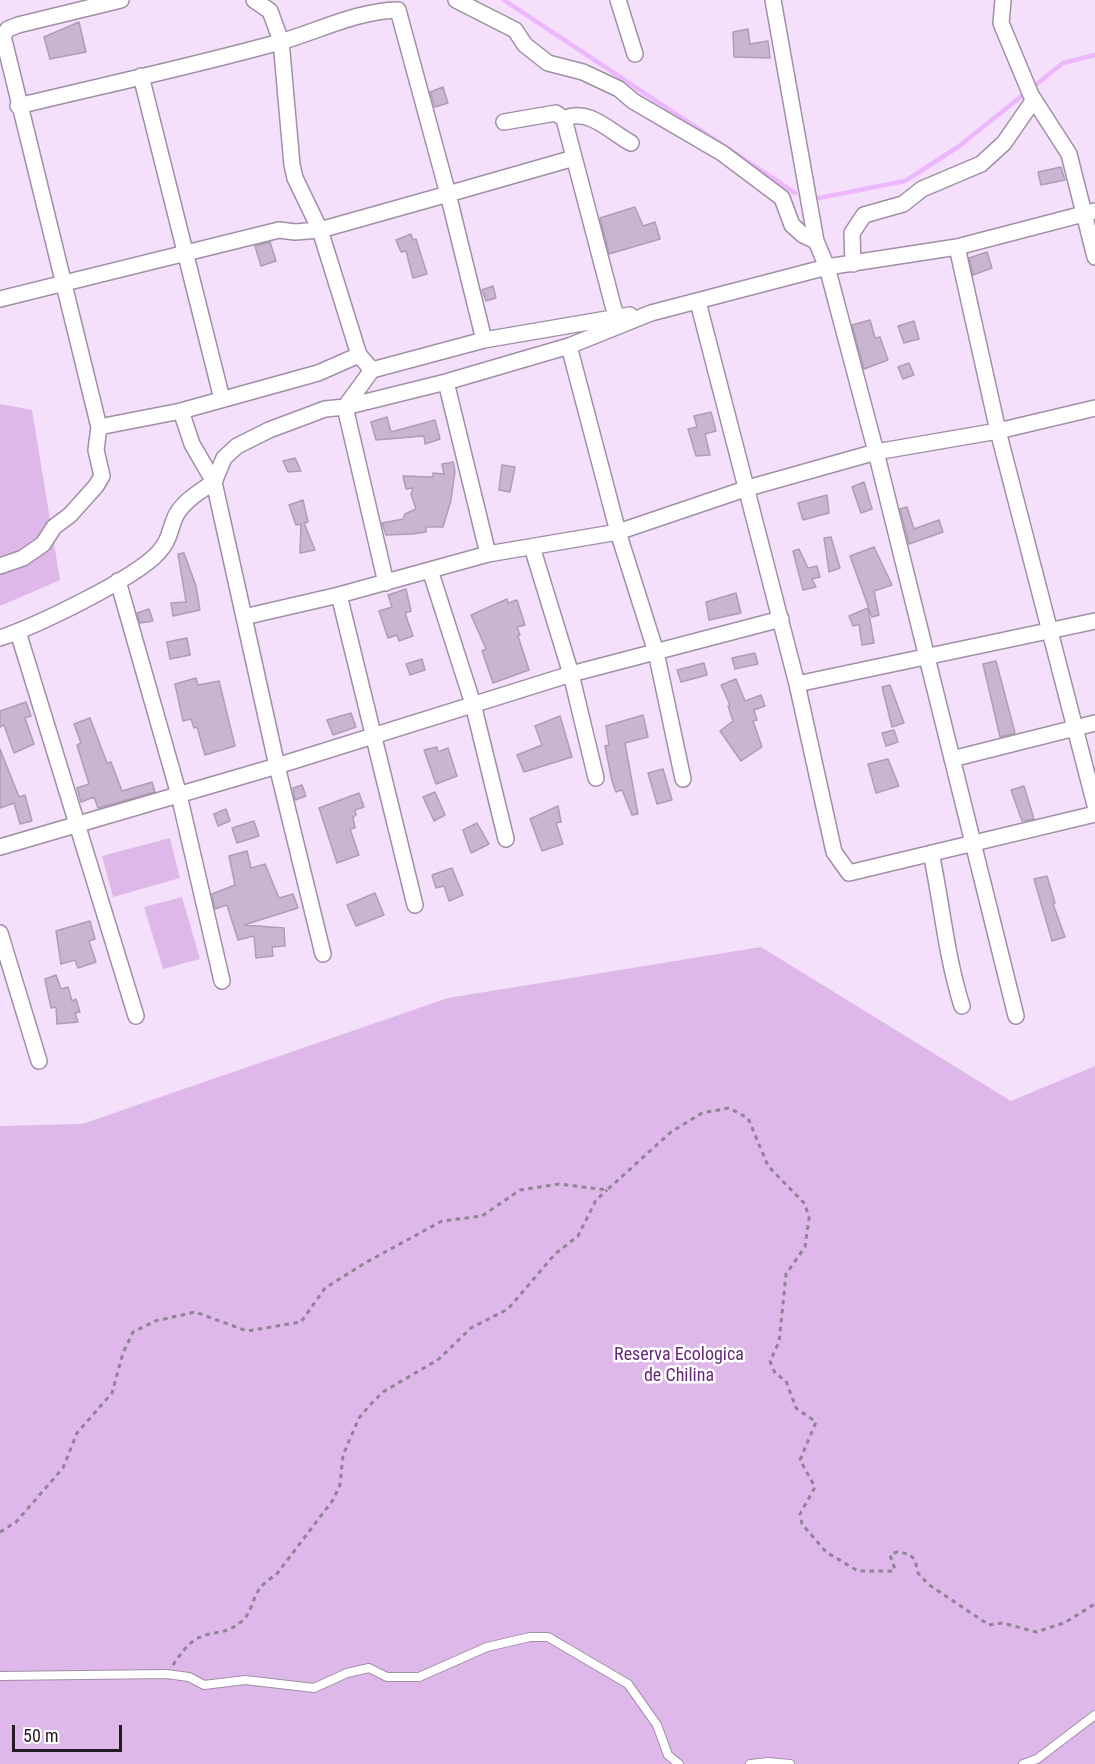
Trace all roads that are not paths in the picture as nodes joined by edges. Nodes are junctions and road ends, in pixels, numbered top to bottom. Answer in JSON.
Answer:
{"nodes":[{"id":1,"x":121,"y":0,"type":"edge"},
{"id":2,"x":254,"y":0,"type":"edge"},
{"id":3,"x":456,"y":0,"type":"edge"},
{"id":4,"x":618,"y":0,"type":"edge"},
{"id":5,"x":773,"y":0,"type":"edge"},
{"id":6,"x":1001,"y":2,"type":"edge"},
{"id":7,"x":282,"y":41,"type":"junction"},
{"id":8,"x":635,"y":54,"type":"dead end"},
{"id":9,"x":141,"y":76,"type":"junction"},
{"id":10,"x":1032,"y":98,"type":"junction"},
{"id":11,"x":18,"y":106,"type":"junction"},
{"id":12,"x":564,"y":119,"type":"junction"},
{"id":13,"x":504,"y":122,"type":"dead end"},
{"id":14,"x":631,"y":143,"type":"dead end"},
{"id":15,"x":574,"y":158,"type":"junction"},
{"id":16,"x":447,"y":194,"type":"junction"},
{"id":17,"x":1090,"y":212,"type":"edge"},
{"id":18,"x":320,"y":230,"type":"junction"},
{"id":19,"x":816,"y":241,"type":"junction"},
{"id":20,"x":957,"y":247,"type":"junction"},
{"id":21,"x":185,"y":255,"type":"junction"},
{"id":22,"x":1095,"y":257,"type":"edge"},
{"id":23,"x":853,"y":264,"type":"junction"},
{"id":24,"x":827,"y":267,"type":"junction"},
{"id":25,"x":62,"y":285,"type":"junction"},
{"id":26,"x":0,"y":299,"type":"edge"},
{"id":27,"x":698,"y":302,"type":"junction"},
{"id":28,"x":651,"y":313,"type":"junction"},
{"id":29,"x":616,"y":317,"type":"junction"},
{"id":30,"x":484,"y":340,"type":"junction"},
{"id":31,"x":569,"y":346,"type":"junction"},
{"id":32,"x":359,"y":355,"type":"junction"},
{"id":33,"x":372,"y":370,"type":"junction"},
{"id":34,"x":446,"y":382,"type":"junction"},
{"id":35,"x":222,"y":399,"type":"junction"},
{"id":36,"x":345,"y":407,"type":"junction"},
{"id":37,"x":1095,"y":408,"type":"edge"},
{"id":38,"x":181,"y":411,"type":"junction"},
{"id":39,"x":99,"y":427,"type":"junction"},
{"id":40,"x":998,"y":431,"type":"junction"},
{"id":41,"x":876,"y":452,"type":"junction"},
{"id":42,"x":214,"y":482,"type":"junction"},
{"id":43,"x":748,"y":488,"type":"junction"},
{"id":44,"x":618,"y":532,"type":"junction"},
{"id":45,"x":532,"y":547,"type":"junction"},
{"id":46,"x":488,"y":554,"type":"junction"},
{"id":47,"x":0,"y":566,"type":"edge"},
{"id":48,"x":430,"y":570,"type":"junction"},
{"id":49,"x":118,"y":581,"type":"junction"},
{"id":50,"x":386,"y":583,"type":"junction"},
{"id":51,"x":339,"y":595,"type":"junction"},
{"id":52,"x":244,"y":617,"type":"junction"},
{"id":53,"x":781,"y":619,"type":"junction"},
{"id":54,"x":1095,"y":621,"type":"edge"},
{"id":55,"x":1050,"y":631,"type":"junction"},
{"id":56,"x":18,"y":632,"type":"junction"},
{"id":57,"x":0,"y":638,"type":"edge"},
{"id":58,"x":656,"y":652,"type":"junction"},
{"id":59,"x":927,"y":657,"type":"junction"},
{"id":60,"x":571,"y":674,"type":"junction"},
{"id":61,"x":797,"y":684,"type":"junction"},
{"id":62,"x":473,"y":704,"type":"junction"},
{"id":63,"x":1095,"y":723,"type":"edge"},
{"id":64,"x":1075,"y":728,"type":"junction"},
{"id":65,"x":375,"y":734,"type":"junction"},
{"id":66,"x":952,"y":759,"type":"junction"},
{"id":67,"x":277,"y":766,"type":"junction"},
{"id":68,"x":596,"y":778,"type":"dead end"},
{"id":69,"x":683,"y":779,"type":"dead end"},
{"id":70,"x":179,"y":795,"type":"junction"},
{"id":71,"x":1095,"y":805,"type":"edge"},
{"id":72,"x":1095,"y":814,"type":"edge"},
{"id":73,"x":79,"y":824,"type":"junction"},
{"id":74,"x":506,"y":839,"type":"dead end"},
{"id":75,"x":973,"y":843,"type":"junction"},
{"id":76,"x":0,"y":847,"type":"edge"},
{"id":77,"x":931,"y":853,"type":"junction"},
{"id":78,"x":416,"y":905,"type":"dead end"},
{"id":79,"x":0,"y":933,"type":"edge"},
{"id":80,"x":323,"y":954,"type":"dead end"},
{"id":81,"x":222,"y":981,"type":"dead end"},
{"id":82,"x":962,"y":1006,"type":"dead end"},
{"id":83,"x":1016,"y":1016,"type":"dead end"},
{"id":84,"x":136,"y":1017,"type":"dead end"},
{"id":85,"x":39,"y":1061,"type":"dead end"},
{"id":86,"x":0,"y":1676,"type":"edge"},
{"id":87,"x":1095,"y":1715,"type":"edge"},
{"id":88,"x":679,"y":1764,"type":"edge"},
{"id":89,"x":750,"y":1764,"type":"edge"},
{"id":90,"x":790,"y":1764,"type":"edge"},
{"id":91,"x":1023,"y":1764,"type":"edge"}],
"edges":[{"from":1,"to":11,"type":"street"},
{"from":2,"to":7,"type":"street"},
{"from":3,"to":19,"type":"street"},
{"from":4,"to":8,"type":"street"},
{"from":5,"to":19,"type":"street"},
{"from":6,"to":10,"type":"street"},
{"from":7,"to":9,"type":"street"},
{"from":7,"to":16,"type":"street"},
{"from":7,"to":18,"type":"street"},
{"from":9,"to":11,"type":"street"},
{"from":9,"to":21,"type":"street"},
{"from":10,"to":17,"type":"street"},
{"from":10,"to":23,"type":"street"},
{"from":11,"to":25,"type":"street"},
{"from":12,"to":13,"type":"street"},
{"from":12,"to":14,"type":"street"},
{"from":12,"to":15,"type":"street"},
{"from":15,"to":16,"type":"street"},
{"from":15,"to":29,"type":"street"},
{"from":16,"to":18,"type":"street"},
{"from":16,"to":30,"type":"street"},
{"from":17,"to":20,"type":"street"},
{"from":17,"to":22,"type":"street"},
{"from":18,"to":21,"type":"street"},
{"from":18,"to":32,"type":"street"},
{"from":19,"to":24,"type":"street"},
{"from":20,"to":23,"type":"street"},
{"from":20,"to":40,"type":"street"},
{"from":21,"to":25,"type":"street"},
{"from":21,"to":35,"type":"street"},
{"from":23,"to":24,"type":"street"},
{"from":24,"to":27,"type":"street"},
{"from":24,"to":41,"type":"street"},
{"from":25,"to":26,"type":"street"},
{"from":25,"to":39,"type":"street"},
{"from":27,"to":28,"type":"street"},
{"from":27,"to":43,"type":"street"},
{"from":28,"to":29,"type":"street"},
{"from":28,"to":31,"type":"street"},
{"from":29,"to":30,"type":"street"},
{"from":30,"to":33,"type":"street"},
{"from":31,"to":34,"type":"street"},
{"from":31,"to":44,"type":"street"},
{"from":32,"to":33,"type":"street"},
{"from":32,"to":35,"type":"street"},
{"from":33,"to":36,"type":"street"},
{"from":34,"to":36,"type":"street"},
{"from":34,"to":46,"type":"street"},
{"from":35,"to":38,"type":"street"},
{"from":36,"to":42,"type":"street"},
{"from":36,"to":50,"type":"street"},
{"from":37,"to":40,"type":"street"},
{"from":38,"to":39,"type":"street"},
{"from":38,"to":42,"type":"street"},
{"from":39,"to":47,"type":"street"},
{"from":40,"to":41,"type":"street"},
{"from":40,"to":55,"type":"street"},
{"from":41,"to":43,"type":"street"},
{"from":41,"to":59,"type":"street"},
{"from":42,"to":49,"type":"street"},
{"from":42,"to":52,"type":"street"},
{"from":43,"to":44,"type":"street"},
{"from":43,"to":53,"type":"street"},
{"from":44,"to":45,"type":"street"},
{"from":44,"to":58,"type":"street"},
{"from":45,"to":46,"type":"street"},
{"from":45,"to":60,"type":"street"},
{"from":46,"to":48,"type":"street"},
{"from":48,"to":50,"type":"street"},
{"from":48,"to":62,"type":"street"},
{"from":49,"to":56,"type":"street"},
{"from":49,"to":70,"type":"street"},
{"from":50,"to":51,"type":"street"},
{"from":51,"to":52,"type":"street"},
{"from":51,"to":65,"type":"street"},
{"from":52,"to":67,"type":"street"},
{"from":53,"to":58,"type":"street"},
{"from":53,"to":61,"type":"street"},
{"from":54,"to":55,"type":"street"},
{"from":55,"to":59,"type":"street"},
{"from":55,"to":64,"type":"street"},
{"from":56,"to":57,"type":"street"},
{"from":56,"to":73,"type":"street"},
{"from":58,"to":60,"type":"street"},
{"from":58,"to":69,"type":"street"},
{"from":59,"to":61,"type":"street"},
{"from":59,"to":66,"type":"street"},
{"from":60,"to":62,"type":"street"},
{"from":60,"to":68,"type":"street"},
{"from":61,"to":77,"type":"street"},
{"from":62,"to":65,"type":"street"},
{"from":62,"to":74,"type":"street"},
{"from":63,"to":64,"type":"street"},
{"from":64,"to":66,"type":"street"},
{"from":64,"to":71,"type":"street"},
{"from":65,"to":67,"type":"street"},
{"from":65,"to":78,"type":"street"},
{"from":66,"to":75,"type":"street"},
{"from":67,"to":70,"type":"street"},
{"from":67,"to":80,"type":"street"},
{"from":70,"to":73,"type":"street"},
{"from":70,"to":81,"type":"street"},
{"from":72,"to":75,"type":"street"},
{"from":73,"to":76,"type":"street"},
{"from":73,"to":84,"type":"street"},
{"from":75,"to":77,"type":"street"},
{"from":75,"to":83,"type":"street"},
{"from":77,"to":82,"type":"street"},
{"from":79,"to":85,"type":"street"},
{"from":86,"to":88,"type":"lane"},
{"from":87,"to":91,"type":"lane"},
{"from":89,"to":90,"type":"lane"}]}
